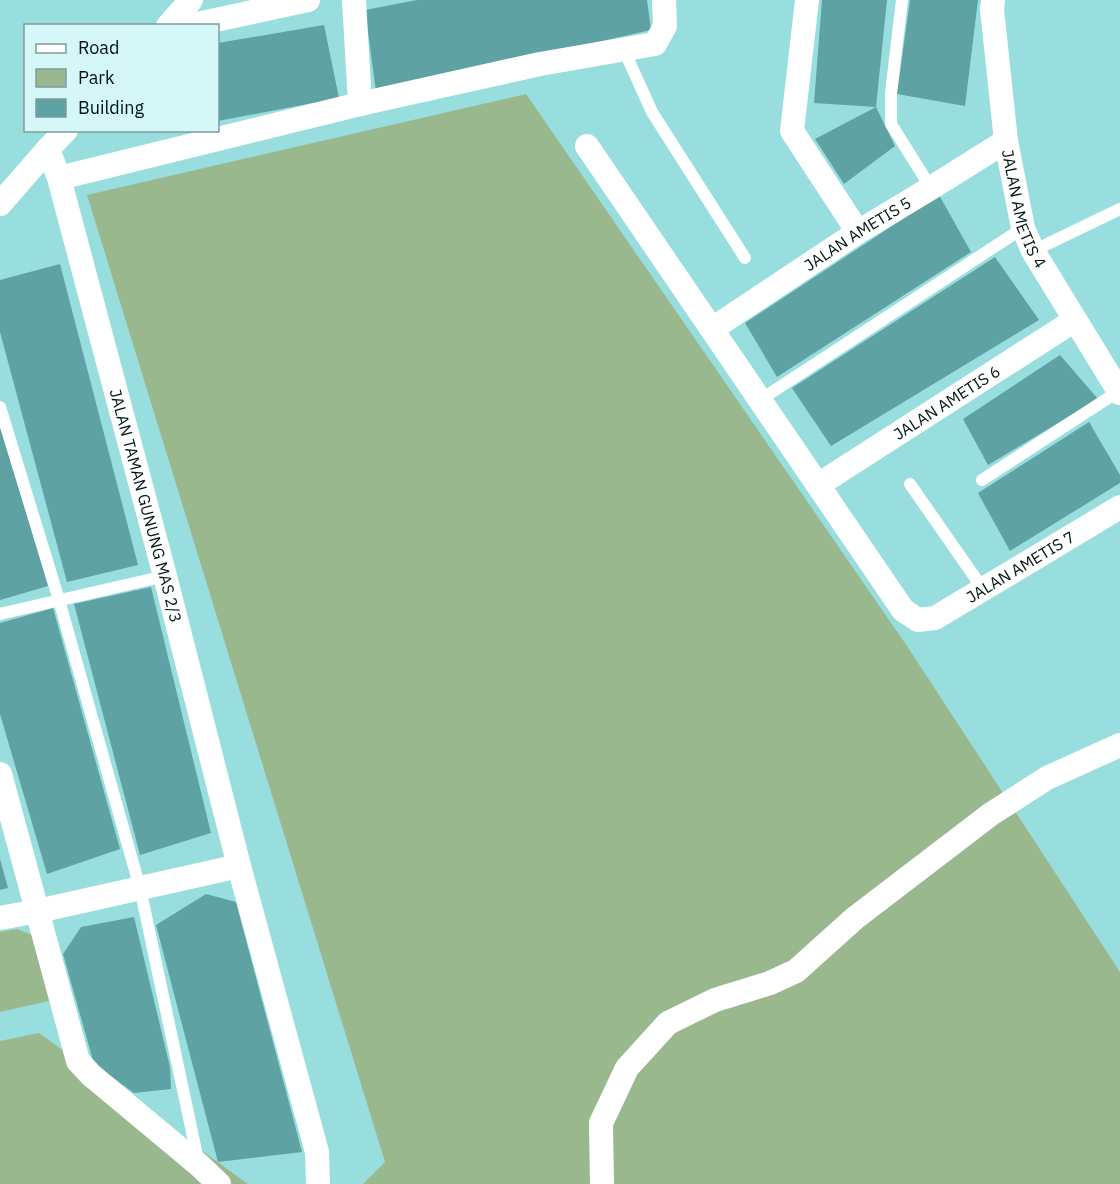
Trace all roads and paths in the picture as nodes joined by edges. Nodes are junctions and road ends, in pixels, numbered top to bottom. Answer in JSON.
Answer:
{"nodes":[{"id":1,"x":191,"y":0,"type":"edge"},
{"id":2,"x":308,"y":0,"type":"edge"},
{"id":3,"x":354,"y":0,"type":"edge"},
{"id":4,"x":664,"y":0,"type":"edge"},
{"id":5,"x":807,"y":0,"type":"edge"},
{"id":6,"x":902,"y":0,"type":"edge"},
{"id":7,"x":993,"y":0,"type":"edge"},
{"id":8,"x":170,"y":24,"type":"edge"},
{"id":9,"x":197,"y":24,"type":"edge"},
{"id":10,"x":624,"y":50,"type":"junction"},
{"id":11,"x":360,"y":104,"type":"junction"},
{"id":12,"x":64,"y":132,"type":"edge"},
{"id":13,"x":1006,"y":141,"type":"junction"},
{"id":14,"x":587,"y":146,"type":"dead end"},
{"id":15,"x":48,"y":148,"type":"junction"},
{"id":16,"x":59,"y":178,"type":"junction"},
{"id":17,"x":931,"y":188,"type":"junction"},
{"id":18,"x":0,"y":204,"type":"edge"},
{"id":19,"x":1120,"y":210,"type":"edge"},
{"id":20,"x":1023,"y":228,"type":"junction"},
{"id":21,"x":858,"y":232,"type":"junction"},
{"id":22,"x":1033,"y":250,"type":"junction"},
{"id":23,"x":745,"y":258,"type":"dead end"},
{"id":24,"x":1075,"y":320,"type":"junction"},
{"id":25,"x":712,"y":329,"type":"junction"},
{"id":26,"x":1120,"y":392,"type":"edge"},
{"id":27,"x":760,"y":400,"type":"junction"},
{"id":28,"x":0,"y":407,"type":"edge"},
{"id":29,"x":982,"y":480,"type":"dead end"},
{"id":30,"x":910,"y":484,"type":"dead end"},
{"id":31,"x":818,"y":486,"type":"junction"},
{"id":32,"x":1120,"y":507,"type":"edge"},
{"id":33,"x":165,"y":576,"type":"junction"},
{"id":34,"x":983,"y":589,"type":"junction"},
{"id":35,"x":59,"y":600,"type":"junction"},
{"id":36,"x":0,"y":614,"type":"edge"},
{"id":37,"x":1120,"y":745,"type":"edge"},
{"id":38,"x":0,"y":774,"type":"edge"},
{"id":39,"x":239,"y":866,"type":"junction"},
{"id":40,"x":140,"y":888,"type":"junction"},
{"id":41,"x":38,"y":911,"type":"junction"},
{"id":42,"x":0,"y":918,"type":"edge"},
{"id":43,"x":199,"y":1165,"type":"junction"},
{"id":44,"x":219,"y":1184,"type":"edge"},
{"id":45,"x":318,"y":1184,"type":"edge"},
{"id":46,"x":602,"y":1184,"type":"edge"}],
"edges":[{"from":1,"to":8,"type":"street"},
{"from":2,"to":9,"type":"street"},
{"from":3,"to":11,"type":"street"},
{"from":4,"to":10,"type":"street"},
{"from":5,"to":21,"type":"street"},
{"from":6,"to":17,"type":"lane"},
{"from":7,"to":13,"type":"street","name":"JALAN AMETIS 4"},
{"from":10,"to":11,"type":"street"},
{"from":10,"to":23,"type":"lane"},
{"from":11,"to":16,"type":"street"},
{"from":12,"to":15,"type":"street"},
{"from":13,"to":17,"type":"street","name":"JALAN AMETIS 5"},
{"from":13,"to":20,"type":"street","name":"JALAN AMETIS 4"},
{"from":14,"to":25,"type":"street"},
{"from":15,"to":16,"type":"street","name":"JALAN TAMAN GUNUNG MAS 2/3"},
{"from":15,"to":18,"type":"street"},
{"from":16,"to":33,"type":"street","name":"JALAN TAMAN GUNUNG MAS 2/3"},
{"from":17,"to":21,"type":"street","name":"JALAN AMETIS 5"},
{"from":19,"to":22,"type":"lane"},
{"from":20,"to":22,"type":"street","name":"JALAN AMETIS 4"},
{"from":20,"to":27,"type":"lane"},
{"from":21,"to":25,"type":"street","name":"JALAN AMETIS 5"},
{"from":22,"to":24,"type":"street","name":"JALAN AMETIS 4"},
{"from":24,"to":26,"type":"street","name":"JALAN AMETIS 4"},
{"from":24,"to":31,"type":"street","name":"JALAN AMETIS 6"},
{"from":25,"to":27,"type":"street"},
{"from":26,"to":29,"type":"lane"},
{"from":27,"to":31,"type":"street"},
{"from":28,"to":35,"type":"lane"},
{"from":30,"to":34,"type":"lane"},
{"from":31,"to":34,"type":"street","name":"JALAN AMETIS 7"},
{"from":32,"to":34,"type":"street","name":"JALAN AMETIS 7"},
{"from":33,"to":35,"type":"lane"},
{"from":33,"to":39,"type":"street","name":"JALAN TAMAN GUNUNG MAS 2/3"},
{"from":35,"to":36,"type":"lane"},
{"from":35,"to":40,"type":"lane"},
{"from":37,"to":46,"type":"street"},
{"from":38,"to":41,"type":"street"},
{"from":39,"to":40,"type":"street"},
{"from":39,"to":45,"type":"street","name":"JALAN TAMAN GUNUNG MAS 2/3"},
{"from":40,"to":41,"type":"street"},
{"from":40,"to":43,"type":"lane"},
{"from":41,"to":42,"type":"street"},
{"from":41,"to":43,"type":"street"},
{"from":43,"to":44,"type":"street"}]}
